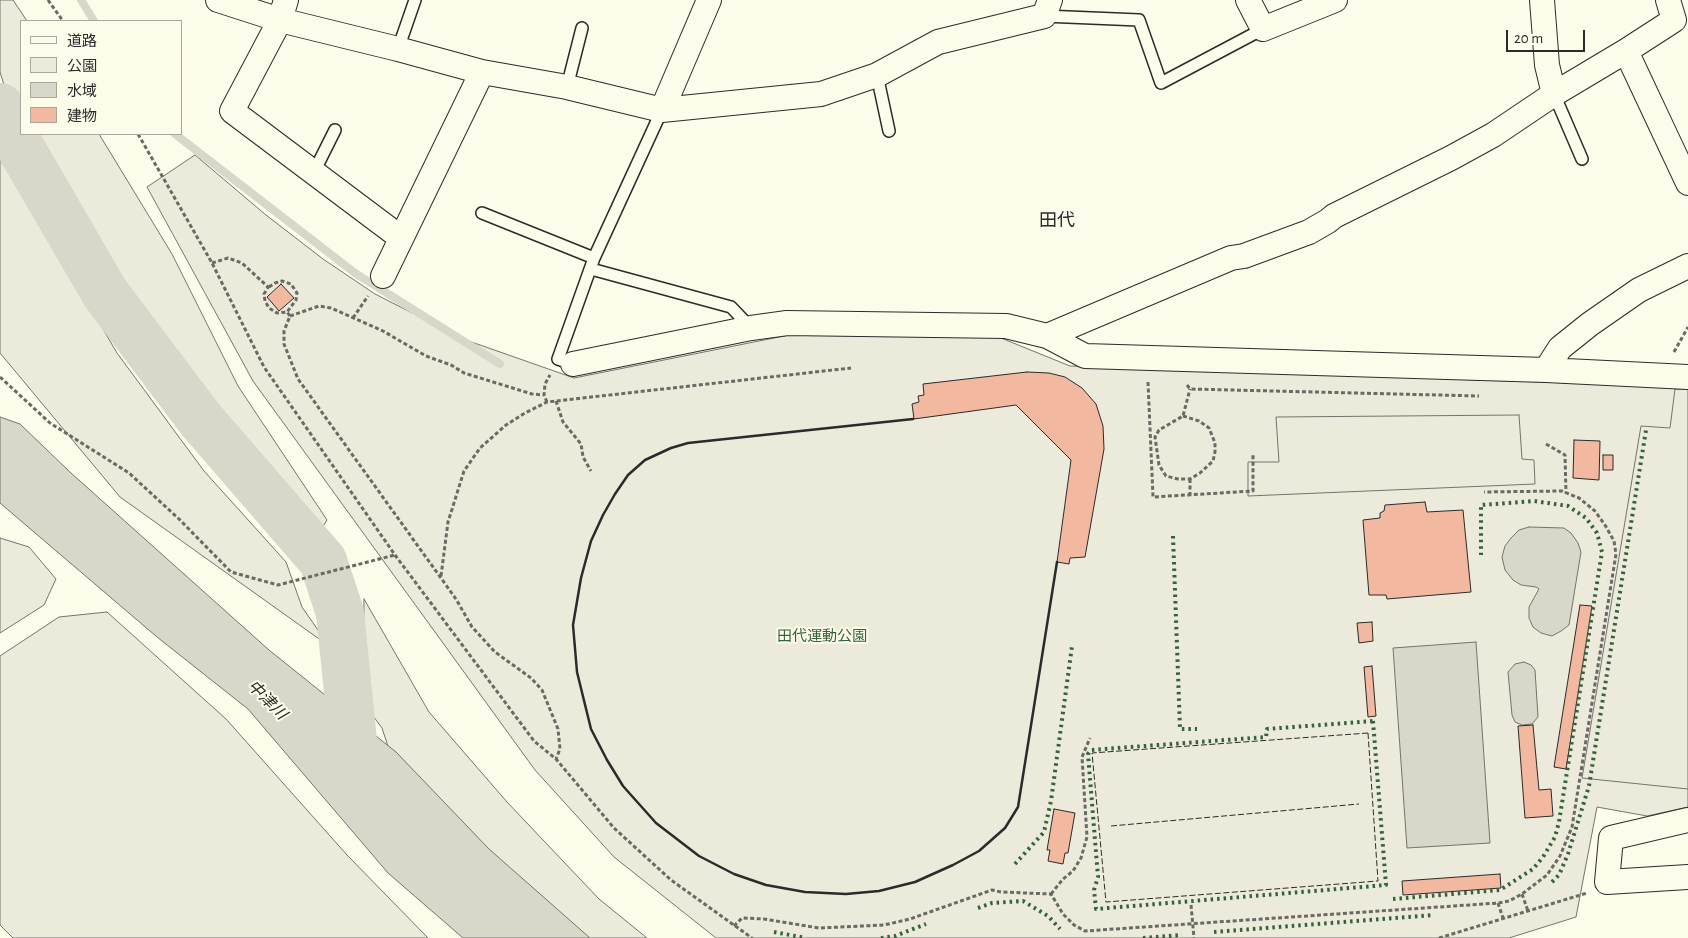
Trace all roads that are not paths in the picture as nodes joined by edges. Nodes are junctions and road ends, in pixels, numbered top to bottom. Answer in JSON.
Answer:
{"nodes":[{"id":1,"x":218,"y":0,"type":"edge"},
{"id":2,"x":415,"y":0,"type":"edge"},
{"id":3,"x":709,"y":0,"type":"edge"},
{"id":4,"x":1248,"y":0,"type":"edge"},
{"id":5,"x":1335,"y":0,"type":"edge"},
{"id":6,"x":1542,"y":0,"type":"edge"},
{"id":7,"x":1047,"y":8,"type":"edge"},
{"id":8,"x":283,"y":10,"type":"edge"},
{"id":9,"x":1677,"y":12,"type":"edge"},
{"id":10,"x":582,"y":28,"type":"dead end"},
{"id":11,"x":1263,"y":29,"type":"junction"},
{"id":12,"x":398,"y":49,"type":"junction"},
{"id":13,"x":1626,"y":51,"type":"junction"},
{"id":14,"x":482,"y":72,"type":"junction"},
{"id":15,"x":877,"y":75,"type":"junction"},
{"id":16,"x":567,"y":87,"type":"junction"},
{"id":17,"x":1554,"y":94,"type":"junction"},
{"id":18,"x":662,"y":110,"type":"junction"},
{"id":19,"x":335,"y":130,"type":"dead end"},
{"id":20,"x":889,"y":131,"type":"dead end"},
{"id":21,"x":1582,"y":159,"type":"dead end"},
{"id":22,"x":314,"y":172,"type":"junction"},
{"id":23,"x":1688,"y":183,"type":"edge"},
{"id":24,"x":482,"y":213,"type":"dead end"},
{"id":25,"x":402,"y":238,"type":"junction"},
{"id":26,"x":593,"y":263,"type":"junction"},
{"id":27,"x":1688,"y":266,"type":"edge"},
{"id":28,"x":382,"y":276,"type":"dead end"},
{"id":29,"x":751,"y":328,"type":"junction"},
{"id":30,"x":1047,"y":336,"type":"junction"},
{"id":31,"x":566,"y":361,"type":"joint"},
{"id":32,"x":1546,"y":370,"type":"junction"},
{"id":33,"x":1688,"y":376,"type":"edge"},
{"id":34,"x":1688,"y":820,"type":"edge"},
{"id":35,"x":1688,"y":877,"type":"edge"}],
"edges":[{"from":1,"to":8,"type":"street"},
{"from":2,"to":12,"type":"lane"},
{"from":3,"to":18,"type":"street"},
{"from":4,"to":11,"type":"street"},
{"from":5,"to":11,"type":"street"},
{"from":6,"to":17,"type":"street"},
{"from":7,"to":11,"type":"lane"},
{"from":7,"to":15,"type":"street"},
{"from":8,"to":12,"type":"street"},
{"from":8,"to":22,"type":"street"},
{"from":9,"to":13,"type":"street"},
{"from":10,"to":16,"type":"lane"},
{"from":12,"to":14,"type":"street"},
{"from":13,"to":17,"type":"street"},
{"from":13,"to":23,"type":"street"},
{"from":14,"to":16,"type":"street"},
{"from":14,"to":25,"type":"street"},
{"from":15,"to":18,"type":"street"},
{"from":15,"to":20,"type":"lane"},
{"from":16,"to":18,"type":"street"},
{"from":17,"to":21,"type":"lane"},
{"from":17,"to":30,"type":"street"},
{"from":18,"to":26,"type":"lane"},
{"from":19,"to":22,"type":"lane"},
{"from":22,"to":25,"type":"street"},
{"from":24,"to":26,"type":"lane"},
{"from":25,"to":28,"type":"street"},
{"from":26,"to":29,"type":"lane"},
{"from":26,"to":31,"type":"lane"},
{"from":27,"to":32,"type":"street"},
{"from":29,"to":30,"type":"street"},
{"from":29,"to":31,"type":"street"},
{"from":30,"to":32,"type":"street"},
{"from":32,"to":33,"type":"street"},
{"from":34,"to":35,"type":"street"}]}
